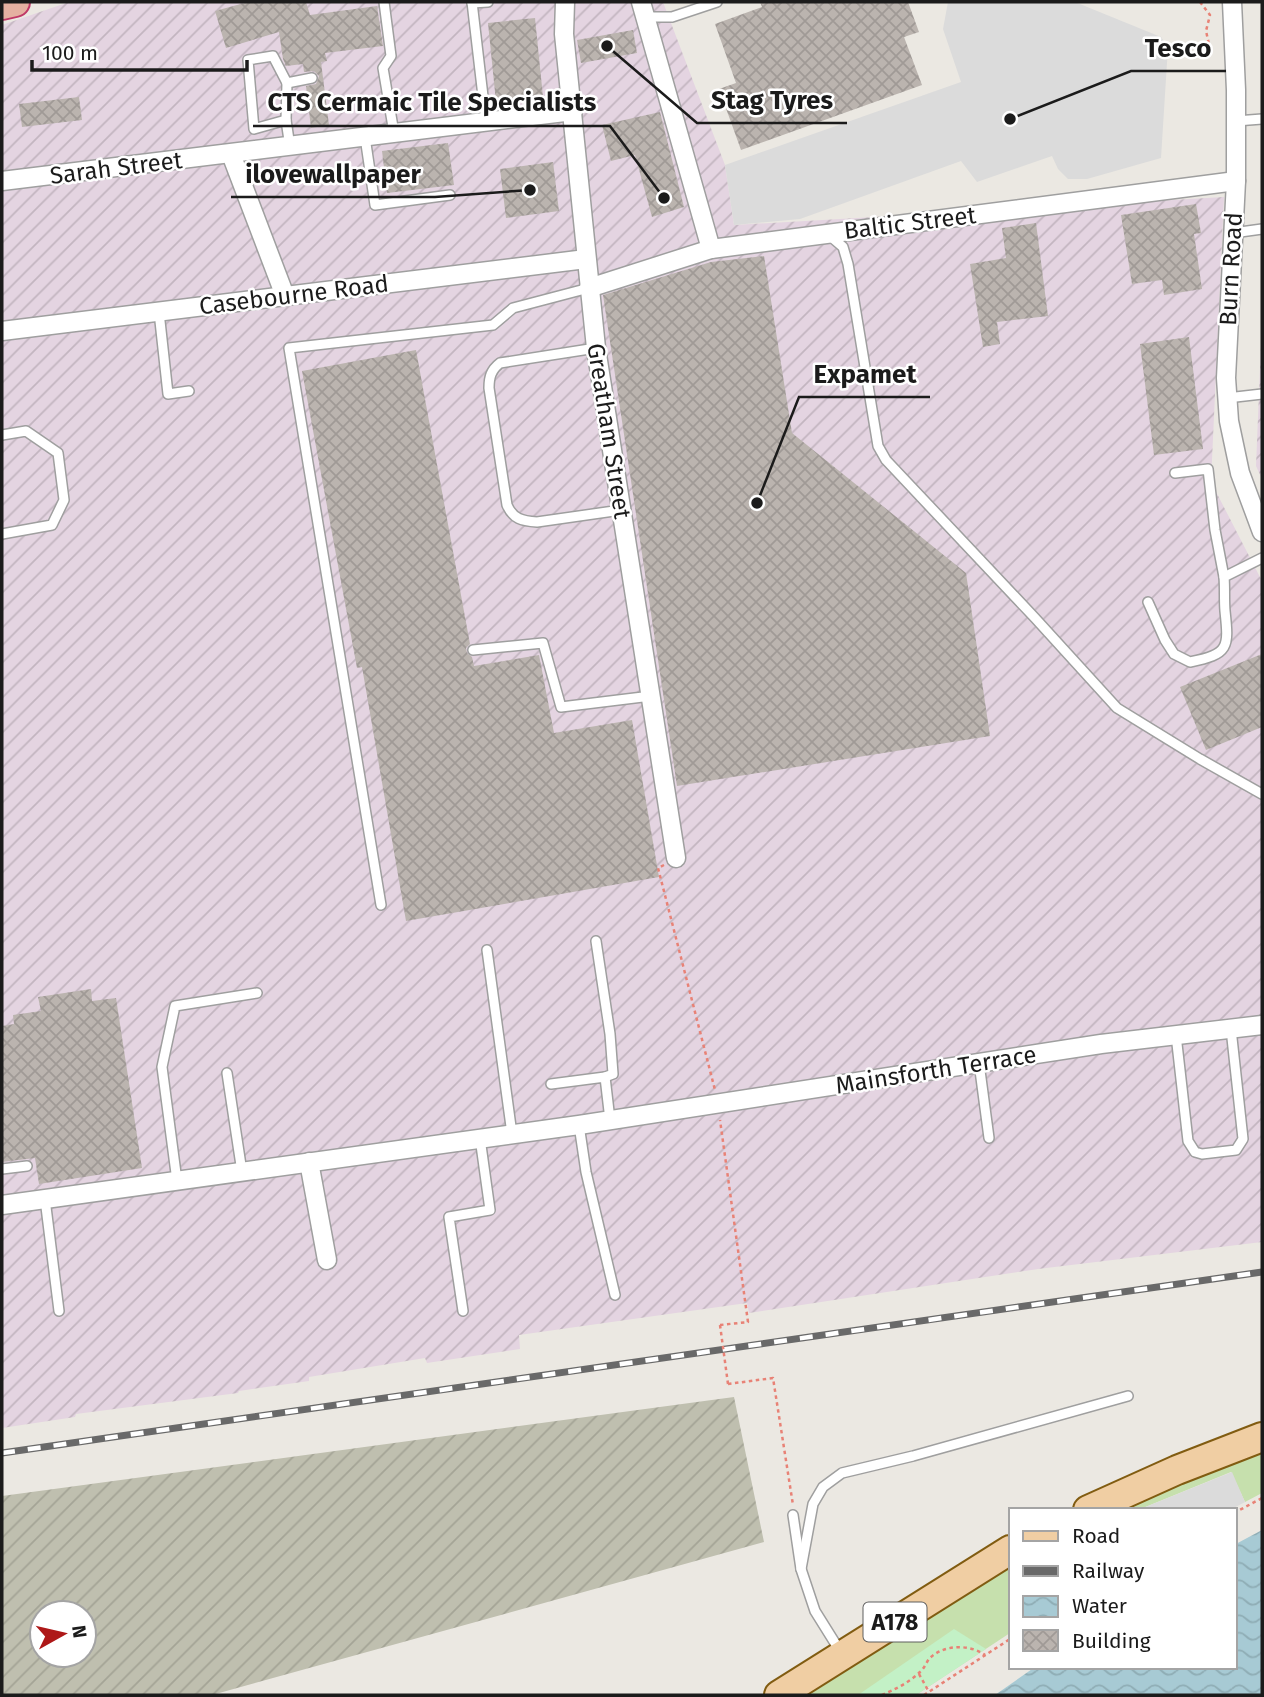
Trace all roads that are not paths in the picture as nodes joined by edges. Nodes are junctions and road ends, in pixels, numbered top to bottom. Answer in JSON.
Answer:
{"nodes":[{"id":1,"x":15,"y":2,"type":"edge"},
{"id":2,"x":384,"y":2,"type":"edge"},
{"id":3,"x":488,"y":2,"type":"edge"},
{"id":4,"x":565,"y":2,"type":"edge"},
{"id":5,"x":717,"y":2,"type":"edge"},
{"id":6,"x":1232,"y":2,"type":"edge"},
{"id":7,"x":472,"y":3,"type":"edge"},
{"id":8,"x":2,"y":5,"type":"edge"},
{"id":9,"x":643,"y":10,"type":"edge"},
{"id":10,"x":312,"y":78,"type":"dead end"},
{"id":11,"x":287,"y":83,"type":"junction"},
{"id":12,"x":573,"y":111,"type":"junction"},
{"id":13,"x":286,"y":120,"type":"junction"},
{"id":14,"x":1262,"y":120,"type":"edge"},
{"id":15,"x":1236,"y":121,"type":"junction"},
{"id":16,"x":485,"y":122,"type":"junction"},
{"id":17,"x":394,"y":134,"type":"junction"},
{"id":18,"x":365,"y":137,"type":"junction"},
{"id":19,"x":290,"y":147,"type":"junction"},
{"id":20,"x":231,"y":154,"type":"junction"},
{"id":21,"x":2,"y":181,"type":"edge"},
{"id":22,"x":1236,"y":181,"type":"junction"},
{"id":23,"x":450,"y":195,"type":"dead end"},
{"id":24,"x":1262,"y":229,"type":"edge"},
{"id":25,"x":1233,"y":233,"type":"junction"},
{"id":26,"x":827,"y":234,"type":"junction"},
{"id":27,"x":711,"y":249,"type":"junction"},
{"id":28,"x":586,"y":259,"type":"junction"},
{"id":29,"x":589,"y":288,"type":"junction"},
{"id":30,"x":285,"y":296,"type":"junction"},
{"id":31,"x":159,"y":312,"type":"junction"},
{"id":32,"x":4,"y":327,"type":"edge"},
{"id":33,"x":596,"y":348,"type":"junction"},
{"id":34,"x":189,"y":391,"type":"dead end"},
{"id":35,"x":1262,"y":394,"type":"edge"},
{"id":36,"x":1227,"y":398,"type":"junction"},
{"id":37,"x":2,"y":435,"type":"edge"},
{"id":38,"x":1175,"y":473,"type":"dead end"},
{"id":39,"x":621,"y":510,"type":"junction"},
{"id":40,"x":1262,"y":531,"type":"edge"},
{"id":41,"x":2,"y":534,"type":"edge"},
{"id":42,"x":1262,"y":558,"type":"edge"},
{"id":43,"x":1224,"y":577,"type":"junction"},
{"id":44,"x":1148,"y":602,"type":"dead end"},
{"id":45,"x":473,"y":650,"type":"dead end"},
{"id":46,"x":651,"y":696,"type":"junction"},
{"id":47,"x":1262,"y":794,"type":"edge"},
{"id":48,"x":676,"y":858,"type":"road end"},
{"id":49,"x":381,"y":905,"type":"dead end"},
{"id":50,"x":596,"y":941,"type":"dead end"},
{"id":51,"x":487,"y":950,"type":"dead end"},
{"id":52,"x":257,"y":993,"type":"dead end"},
{"id":53,"x":1262,"y":1025,"type":"edge"},
{"id":54,"x":1231,"y":1029,"type":"junction"},
{"id":55,"x":1176,"y":1035,"type":"junction"},
{"id":56,"x":979,"y":1063,"type":"junction"},
{"id":57,"x":227,"y":1073,"type":"dead end"},
{"id":58,"x":605,"y":1077,"type":"junction"},
{"id":59,"x":551,"y":1084,"type":"dead end"},
{"id":60,"x":610,"y":1120,"type":"junction"},
{"id":61,"x":579,"y":1125,"type":"junction"},
{"id":62,"x":512,"y":1134,"type":"junction"},
{"id":63,"x":480,"y":1138,"type":"junction"},
{"id":64,"x":989,"y":1138,"type":"dead end"},
{"id":65,"x":309,"y":1162,"type":"junction"},
{"id":66,"x":26,"y":1166,"type":"dead end"},
{"id":67,"x":2,"y":1169,"type":"edge"},
{"id":68,"x":242,"y":1172,"type":"junction"},
{"id":69,"x":177,"y":1181,"type":"junction"},
{"id":70,"x":45,"y":1199,"type":"junction"},
{"id":71,"x":2,"y":1205,"type":"edge"},
{"id":72,"x":327,"y":1260,"type":"dead end"},
{"id":73,"x":615,"y":1295,"type":"dead end"},
{"id":74,"x":59,"y":1311,"type":"dead end"},
{"id":75,"x":463,"y":1311,"type":"dead end"},
{"id":76,"x":1128,"y":1396,"type":"dead end"},
{"id":77,"x":1262,"y":1437,"type":"edge"},
{"id":78,"x":1097,"y":1508,"type":"edge"},
{"id":79,"x":793,"y":1515,"type":"road end"},
{"id":80,"x":1009,"y":1551,"type":"edge"},
{"id":81,"x":800,"y":1569,"type":"junction"},
{"id":82,"x":843,"y":1655,"type":"junction"},
{"id":83,"x":779,"y":1695,"type":"edge"}],
"edges":[{"from":1,"to":8,"type":"highway"},
{"from":2,"to":17,"type":"lane"},
{"from":3,"to":7,"type":"lane"},
{"from":4,"to":12,"type":"street","name":"Greatham Street"},
{"from":5,"to":9,"type":"lane"},
{"from":6,"to":15,"type":"street","name":"Burn Road"},
{"from":7,"to":16,"type":"lane"},
{"from":9,"to":27,"type":"street"},
{"from":10,"to":11,"type":"lane"},
{"from":11,"to":13,"type":"lane"},
{"from":11,"to":13,"type":"lane"},
{"from":12,"to":16,"type":"street","name":"Sarah Street"},
{"from":12,"to":28,"type":"street","name":"Greatham Street"},
{"from":13,"to":19,"type":"lane"},
{"from":14,"to":15,"type":"lane"},
{"from":15,"to":22,"type":"street","name":"Burn Road"},
{"from":16,"to":17,"type":"street","name":"Sarah Street"},
{"from":17,"to":18,"type":"street","name":"Sarah Street"},
{"from":18,"to":19,"type":"street","name":"Sarah Street"},
{"from":18,"to":23,"type":"lane"},
{"from":19,"to":20,"type":"street","name":"Sarah Street"},
{"from":20,"to":21,"type":"street","name":"Sarah Street"},
{"from":20,"to":30,"type":"street"},
{"from":22,"to":25,"type":"street","name":"Burn Road"},
{"from":22,"to":26,"type":"street","name":"Baltic Street"},
{"from":24,"to":25,"type":"lane"},
{"from":25,"to":36,"type":"street","name":"Burn Road"},
{"from":26,"to":27,"type":"street","name":"Baltic Street"},
{"from":26,"to":47,"type":"lane"},
{"from":27,"to":29,"type":"street","name":"Baltic Street"},
{"from":28,"to":29,"type":"street","name":"Greatham Street"},
{"from":28,"to":30,"type":"street","name":"Casebourne Road"},
{"from":29,"to":33,"type":"street","name":"Greatham Street"},
{"from":29,"to":49,"type":"lane"},
{"from":30,"to":31,"type":"street","name":"Casebourne Road"},
{"from":31,"to":32,"type":"street","name":"Casebourne Road"},
{"from":31,"to":34,"type":"lane"},
{"from":33,"to":39,"type":"street","name":"Greatham Street"},
{"from":33,"to":39,"type":"lane"},
{"from":35,"to":36,"type":"lane"},
{"from":36,"to":40,"type":"street","name":"Burn Road"},
{"from":37,"to":41,"type":"lane"},
{"from":38,"to":43,"type":"lane"},
{"from":39,"to":46,"type":"street","name":"Greatham Street"},
{"from":42,"to":43,"type":"lane"},
{"from":43,"to":44,"type":"lane"},
{"from":45,"to":46,"type":"lane"},
{"from":46,"to":48,"type":"street","name":"Greatham Street"},
{"from":50,"to":58,"type":"lane"},
{"from":51,"to":62,"type":"lane"},
{"from":52,"to":69,"type":"lane"},
{"from":53,"to":54,"type":"street","name":"Mainsforth Terrace"},
{"from":54,"to":55,"type":"street","name":"Mainsforth Terrace"},
{"from":54,"to":55,"type":"lane"},
{"from":55,"to":56,"type":"street","name":"Mainsforth Terrace"},
{"from":56,"to":60,"type":"street","name":"Mainsforth Terrace"},
{"from":56,"to":64,"type":"lane"},
{"from":57,"to":68,"type":"lane"},
{"from":58,"to":59,"type":"lane"},
{"from":58,"to":60,"type":"lane"},
{"from":60,"to":61,"type":"street","name":"Mainsforth Terrace"},
{"from":61,"to":62,"type":"street","name":"Mainsforth Terrace"},
{"from":61,"to":73,"type":"lane"},
{"from":62,"to":63,"type":"street","name":"Mainsforth Terrace"},
{"from":63,"to":65,"type":"street","name":"Mainsforth Terrace"},
{"from":63,"to":75,"type":"lane"},
{"from":65,"to":68,"type":"street","name":"Mainsforth Terrace"},
{"from":65,"to":72,"type":"street"},
{"from":66,"to":67,"type":"lane"},
{"from":68,"to":69,"type":"street","name":"Mainsforth Terrace"},
{"from":69,"to":70,"type":"street","name":"Mainsforth Terrace"},
{"from":70,"to":71,"type":"street","name":"Mainsforth Terrace"},
{"from":70,"to":74,"type":"lane"},
{"from":76,"to":81,"type":"lane"},
{"from":77,"to":78,"type":"main road"},
{"from":79,"to":81,"type":"lane"},
{"from":80,"to":82,"type":"main road","number":"A178"},
{"from":81,"to":82,"type":"lane"},
{"from":82,"to":83,"type":"main road","number":"A178"}]}
